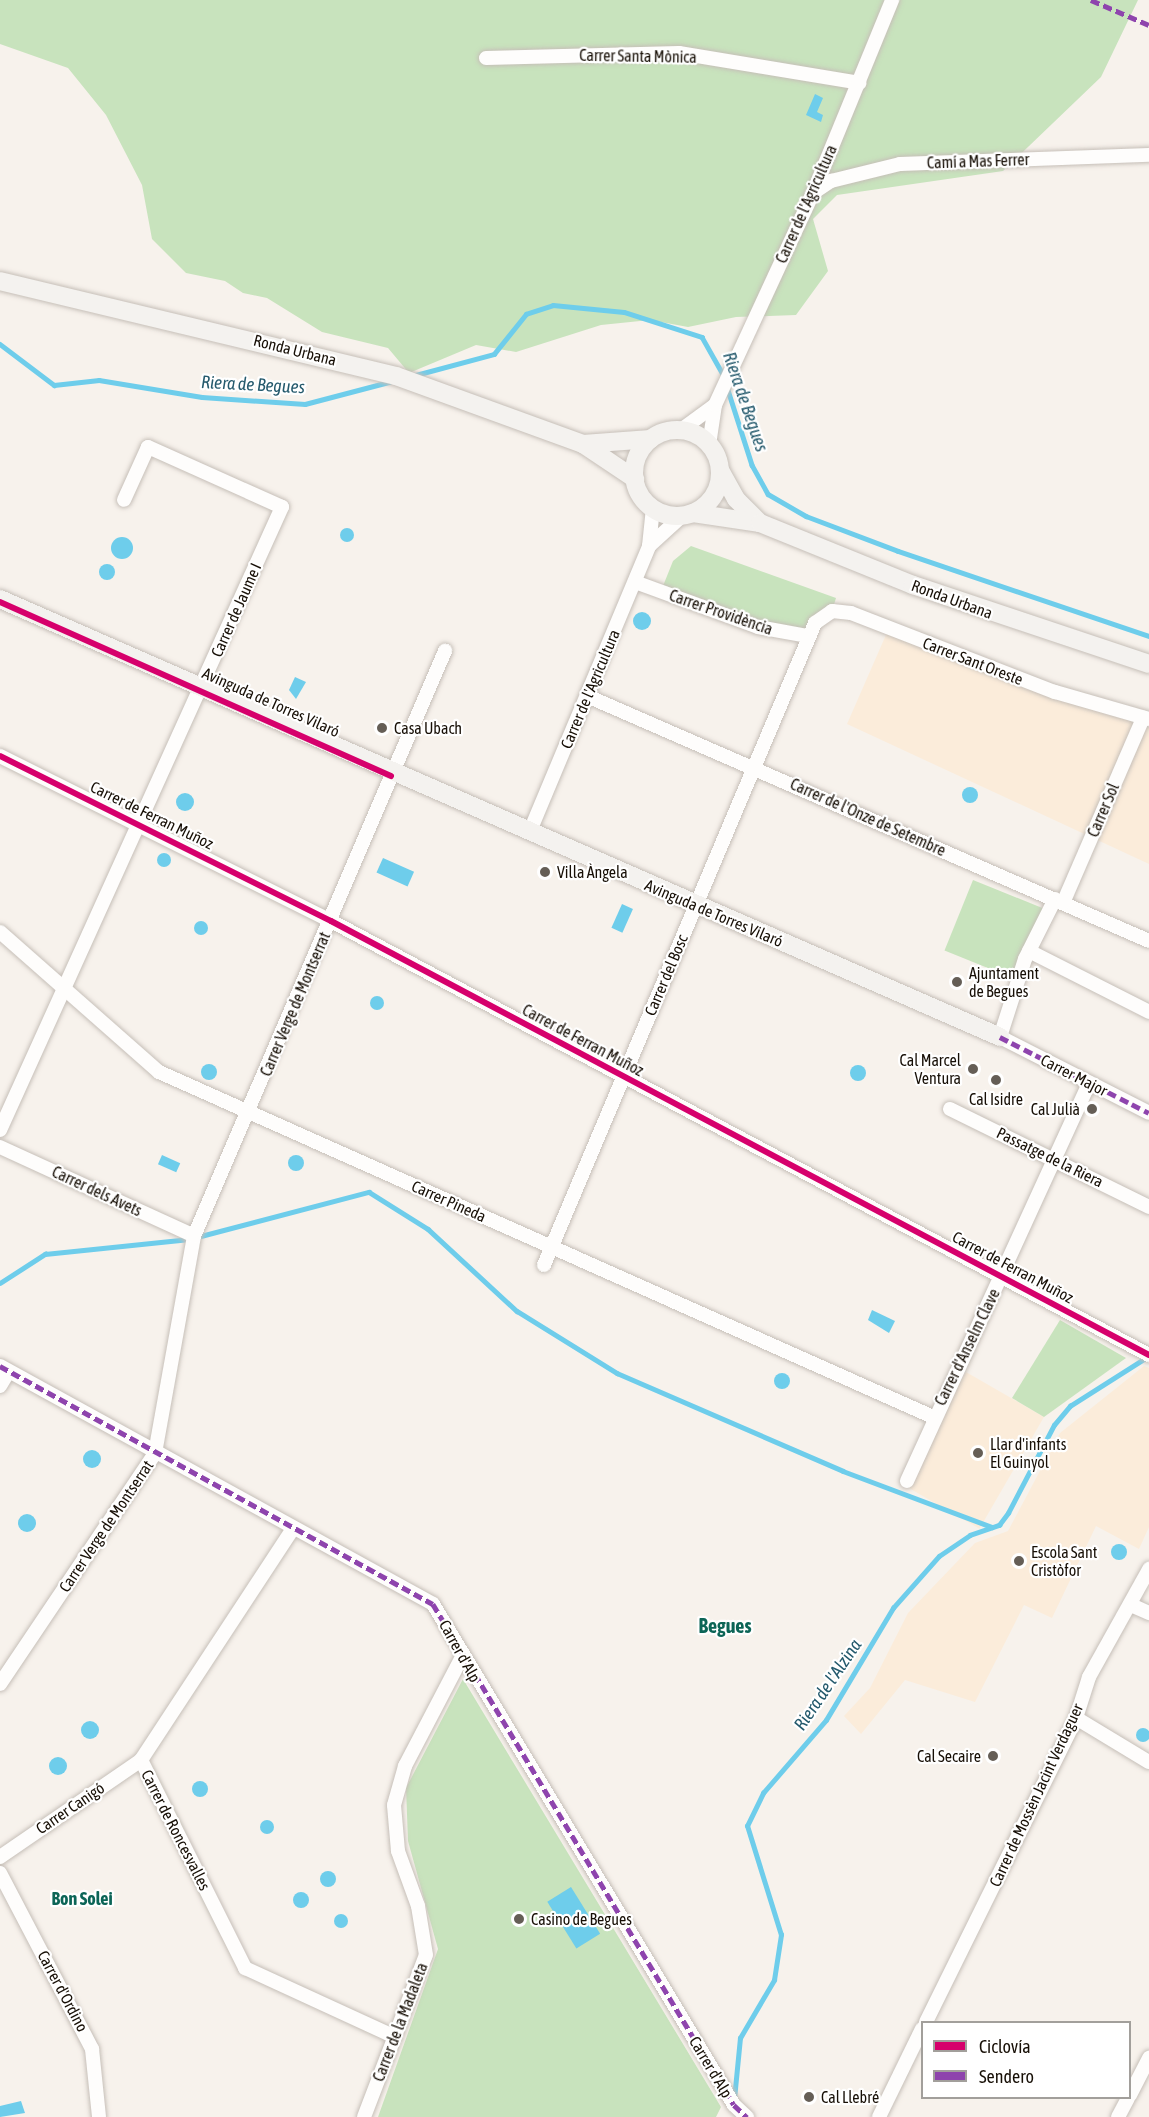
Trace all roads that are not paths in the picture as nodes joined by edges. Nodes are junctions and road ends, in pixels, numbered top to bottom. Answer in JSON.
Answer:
{"nodes":[{"id":1,"x":892,"y":0,"type":"edge"},
{"id":2,"x":486,"y":58,"type":"dead end"},
{"id":3,"x":860,"y":83,"type":"junction"},
{"id":4,"x":1149,"y":155,"type":"edge"},
{"id":5,"x":813,"y":193,"type":"junction"},
{"id":6,"x":0,"y":281,"type":"edge"},
{"id":7,"x":715,"y":405,"type":"junction"},
{"id":8,"x":681,"y":430,"type":"junction"},
{"id":9,"x":651,"y":439,"type":"junction"},
{"id":10,"x":583,"y":444,"type":"junction"},
{"id":11,"x":710,"y":445,"type":"junction"},
{"id":12,"x":720,"y":470,"type":"junction"},
{"id":13,"x":635,"y":478,"type":"junction"},
{"id":14,"x":124,"y":500,"type":"dead end"},
{"id":15,"x":653,"y":509,"type":"junction"},
{"id":16,"x":688,"y":514,"type":"junction"},
{"id":17,"x":760,"y":523,"type":"junction"},
{"id":18,"x":649,"y":546,"type":"junction"},
{"id":19,"x":635,"y":582,"type":"junction"},
{"id":20,"x":0,"y":599,"type":"edge"},
{"id":21,"x":808,"y":636,"type":"junction"},
{"id":22,"x":445,"y":651,"type":"dead end"},
{"id":23,"x":1149,"y":664,"type":"edge"},
{"id":24,"x":201,"y":685,"type":"junction"},
{"id":25,"x":587,"y":696,"type":"junction"},
{"id":26,"x":1146,"y":718,"type":"edge"},
{"id":27,"x":0,"y":756,"type":"edge"},
{"id":28,"x":753,"y":767,"type":"junction"},
{"id":29,"x":393,"y":771,"type":"junction"},
{"id":30,"x":139,"y":822,"type":"junction"},
{"id":31,"x":530,"y":831,"type":"junction"},
{"id":32,"x":1059,"y":901,"type":"junction"},
{"id":33,"x":695,"y":905,"type":"junction"},
{"id":34,"x":331,"y":921,"type":"junction"},
{"id":35,"x":0,"y":932,"type":"edge"},
{"id":36,"x":1149,"y":941,"type":"edge"},
{"id":37,"x":1029,"y":951,"type":"junction"},
{"id":38,"x":64,"y":987,"type":"junction"},
{"id":39,"x":1149,"y":1012,"type":"edge"},
{"id":40,"x":1000,"y":1037,"type":"junction"},
{"id":41,"x":623,"y":1077,"type":"junction"},
{"id":42,"x":1089,"y":1083,"type":"junction"},
{"id":43,"x":950,"y":1108,"type":"dead end"},
{"id":44,"x":250,"y":1110,"type":"junction"},
{"id":45,"x":1149,"y":1113,"type":"edge"},
{"id":46,"x":0,"y":1130,"type":"edge"},
{"id":47,"x":0,"y":1147,"type":"edge"},
{"id":48,"x":1054,"y":1157,"type":"junction"},
{"id":49,"x":1149,"y":1207,"type":"edge"},
{"id":50,"x":193,"y":1242,"type":"junction"},
{"id":51,"x":552,"y":1247,"type":"junction"},
{"id":52,"x":544,"y":1265,"type":"dead end"},
{"id":53,"x":1002,"y":1276,"type":"junction"},
{"id":54,"x":1149,"y":1355,"type":"edge"},
{"id":55,"x":5,"y":1369,"type":"edge"},
{"id":56,"x":0,"y":1386,"type":"edge"},
{"id":57,"x":933,"y":1417,"type":"junction"},
{"id":58,"x":155,"y":1453,"type":"junction"},
{"id":59,"x":907,"y":1481,"type":"dead end"},
{"id":60,"x":293,"y":1529,"type":"junction"},
{"id":61,"x":1149,"y":1569,"type":"edge"},
{"id":62,"x":1131,"y":1605,"type":"junction"},
{"id":63,"x":1149,"y":1613,"type":"edge"},
{"id":64,"x":462,"y":1657,"type":"junction"},
{"id":65,"x":0,"y":1684,"type":"edge"},
{"id":66,"x":1076,"y":1718,"type":"junction"},
{"id":67,"x":141,"y":1760,"type":"junction"},
{"id":68,"x":1149,"y":1762,"type":"edge"},
{"id":69,"x":0,"y":1857,"type":"edge"},
{"id":70,"x":0,"y":1873,"type":"edge"},
{"id":71,"x":926,"y":2021,"type":"edge"},
{"id":72,"x":921,"y":2031,"type":"edge"},
{"id":73,"x":395,"y":2037,"type":"junction"},
{"id":74,"x":1149,"y":2058,"type":"edge"},
{"id":75,"x":1131,"y":2092,"type":"edge"},
{"id":76,"x":1127,"y":2099,"type":"edge"},
{"id":77,"x":745,"y":2115,"type":"edge"},
{"id":78,"x":99,"y":2117,"type":"edge"},
{"id":79,"x":364,"y":2117,"type":"edge"},
{"id":80,"x":879,"y":2117,"type":"edge"},
{"id":81,"x":1118,"y":2117,"type":"edge"}],
"edges":[{"from":1,"to":3,"type":"street","name":"Carrer de l'Agricultura"},
{"from":2,"to":3,"type":"street","name":"Carrer Santa Mònica"},
{"from":3,"to":5,"type":"street","name":"Carrer de l'Agricultura"},
{"from":4,"to":5,"type":"street","name":"Camí a Mas Ferrer"},
{"from":5,"to":7,"type":"street","name":"Carrer de l'Agricultura"},
{"from":6,"to":10,"type":"main road","name":"Ronda Urbana"},
{"from":7,"to":8,"type":"street"},
{"from":7,"to":11,"type":"street","name":"Carrer de l'Agricultura"},
{"from":8,"to":9,"type":"main road","name":"Ronda Urbana"},
{"from":8,"to":11,"type":"main road"},
{"from":9,"to":10,"type":"main road","name":"Ronda Urbana"},
{"from":9,"to":13,"type":"main road"},
{"from":10,"to":13,"type":"main road","name":"Ronda Urbana"},
{"from":11,"to":12,"type":"main road","name":"Ronda Urbana"},
{"from":12,"to":16,"type":"main road"},
{"from":12,"to":17,"type":"main road","name":"Ronda Urbana"},
{"from":13,"to":15,"type":"main road","name":"Ronda Urbana"},
{"from":14,"to":24,"type":"street","name":"Carrer de Jaume I"},
{"from":15,"to":16,"type":"main road","name":"Ronda Urbana"},
{"from":15,"to":18,"type":"street","name":"Carrer de l'Agricultura"},
{"from":16,"to":17,"type":"main road","name":"Ronda Urbana"},
{"from":16,"to":18,"type":"street","name":"Carrer de l'Agricultura"},
{"from":17,"to":23,"type":"main road","name":"Ronda Urbana"},
{"from":18,"to":19,"type":"street","name":"Carrer de l'Agricultura"},
{"from":19,"to":21,"type":"street","name":"Carrer Providència"},
{"from":19,"to":25,"type":"street","name":"Carrer de l'Agricultura"},
{"from":20,"to":24,"type":"main road","name":"Avinguda de Torres Vilaró"},
{"from":21,"to":26,"type":"street","name":"Carrer Sant Oreste"},
{"from":21,"to":28,"type":"street","name":"Carrer del Bosc"},
{"from":22,"to":29,"type":"street","name":"Carrer Verge de Montserrat"},
{"from":24,"to":29,"type":"main road","name":"Avinguda de Torres Vilaró"},
{"from":24,"to":30,"type":"street","name":"Carrer de Jaume I"},
{"from":25,"to":28,"type":"street","name":"Carrer de l'Onze de Setembre"},
{"from":25,"to":31,"type":"street","name":"Carrer de l'Agricultura"},
{"from":26,"to":32,"type":"street","name":"Carrer Sol"},
{"from":27,"to":30,"type":"street","name":"Carrer de Ferran Muñoz"},
{"from":28,"to":32,"type":"street","name":"Carrer de l'Onze de Setembre"},
{"from":28,"to":33,"type":"street","name":"Carrer del Bosc"},
{"from":29,"to":31,"type":"main road","name":"Avinguda de Torres Vilaró"},
{"from":29,"to":34,"type":"street","name":"Carrer Verge de Montserrat"},
{"from":30,"to":34,"type":"street","name":"Carrer de Ferran Muñoz"},
{"from":30,"to":38,"type":"street","name":"Carrer de Jaume I"},
{"from":31,"to":33,"type":"main road","name":"Avinguda de Torres Vilaró"},
{"from":32,"to":36,"type":"street","name":"Carrer de l'Onze de Setembre"},
{"from":32,"to":37,"type":"street","name":"Carrer Sol"},
{"from":33,"to":40,"type":"main road","name":"Avinguda de Torres Vilaró"},
{"from":33,"to":41,"type":"street","name":"Carrer del Bosc"},
{"from":34,"to":41,"type":"street","name":"Carrer de Ferran Muñoz"},
{"from":34,"to":44,"type":"street","name":"Carrer Verge de Montserrat"},
{"from":35,"to":38,"type":"street","name":"Carrer Pineda"},
{"from":37,"to":39,"type":"street"},
{"from":37,"to":40,"type":"street","name":"Carrer Sol"},
{"from":38,"to":44,"type":"street","name":"Carrer Pineda"},
{"from":38,"to":46,"type":"street","name":"Carrer de Jaume I"},
{"from":40,"to":42,"type":"street","name":"Carrer Major"},
{"from":41,"to":51,"type":"street","name":"Carrer del Bosc"},
{"from":41,"to":53,"type":"street","name":"Carrer de Ferran Muñoz"},
{"from":42,"to":45,"type":"street","name":"Carrer Major"},
{"from":42,"to":48,"type":"street","name":"Carrer d'Anselm Clave"},
{"from":43,"to":48,"type":"street","name":"Passatge de la Riera"},
{"from":44,"to":50,"type":"street","name":"Carrer Verge de Montserrat"},
{"from":44,"to":51,"type":"street","name":"Carrer Pineda"},
{"from":47,"to":50,"type":"street","name":"Carrer dels Avets"},
{"from":48,"to":49,"type":"street","name":"Passatge de la Riera"},
{"from":48,"to":53,"type":"street","name":"Carrer d'Anselm Clave"},
{"from":50,"to":58,"type":"street","name":"Carrer Verge de Montserrat"},
{"from":51,"to":52,"type":"street","name":"Carrer del Bosc"},
{"from":51,"to":57,"type":"street","name":"Carrer Pineda"},
{"from":53,"to":54,"type":"street","name":"Carrer de Ferran Muñoz"},
{"from":53,"to":57,"type":"street","name":"Carrer d'Anselm Clave"},
{"from":55,"to":56,"type":"street"},
{"from":55,"to":58,"type":"street","name":"Carrer d'Alp"},
{"from":57,"to":59,"type":"street","name":"Carrer d'Anselm Clave"},
{"from":58,"to":60,"type":"street","name":"Carrer d'Alp"},
{"from":58,"to":65,"type":"street","name":"Carrer Verge de Montserrat"},
{"from":60,"to":64,"type":"street","name":"Carrer d'Alp"},
{"from":60,"to":67,"type":"street","name":"Carrer de Roncesvalles"},
{"from":61,"to":62,"type":"street","name":"Carrer de Mossèn Jacint Verdaguer"},
{"from":62,"to":63,"type":"street"},
{"from":62,"to":66,"type":"street","name":"Carrer de Mossèn Jacint Verdaguer"},
{"from":64,"to":73,"type":"street","name":"Carrer de la Madaleta"},
{"from":64,"to":77,"type":"street","name":"Carrer d'Alp"},
{"from":66,"to":68,"type":"street"},
{"from":66,"to":71,"type":"street","name":"Carrer de Mossèn Jacint Verdaguer"},
{"from":67,"to":69,"type":"street","name":"Carrer Canigó"},
{"from":67,"to":73,"type":"street","name":"Carrer de Roncesvalles"},
{"from":70,"to":78,"type":"street","name":"Carrer d'Ordino"},
{"from":72,"to":80,"type":"street"},
{"from":73,"to":79,"type":"street","name":"Carrer de la Madaleta"},
{"from":74,"to":75,"type":"street"},
{"from":76,"to":81,"type":"street"}]}
